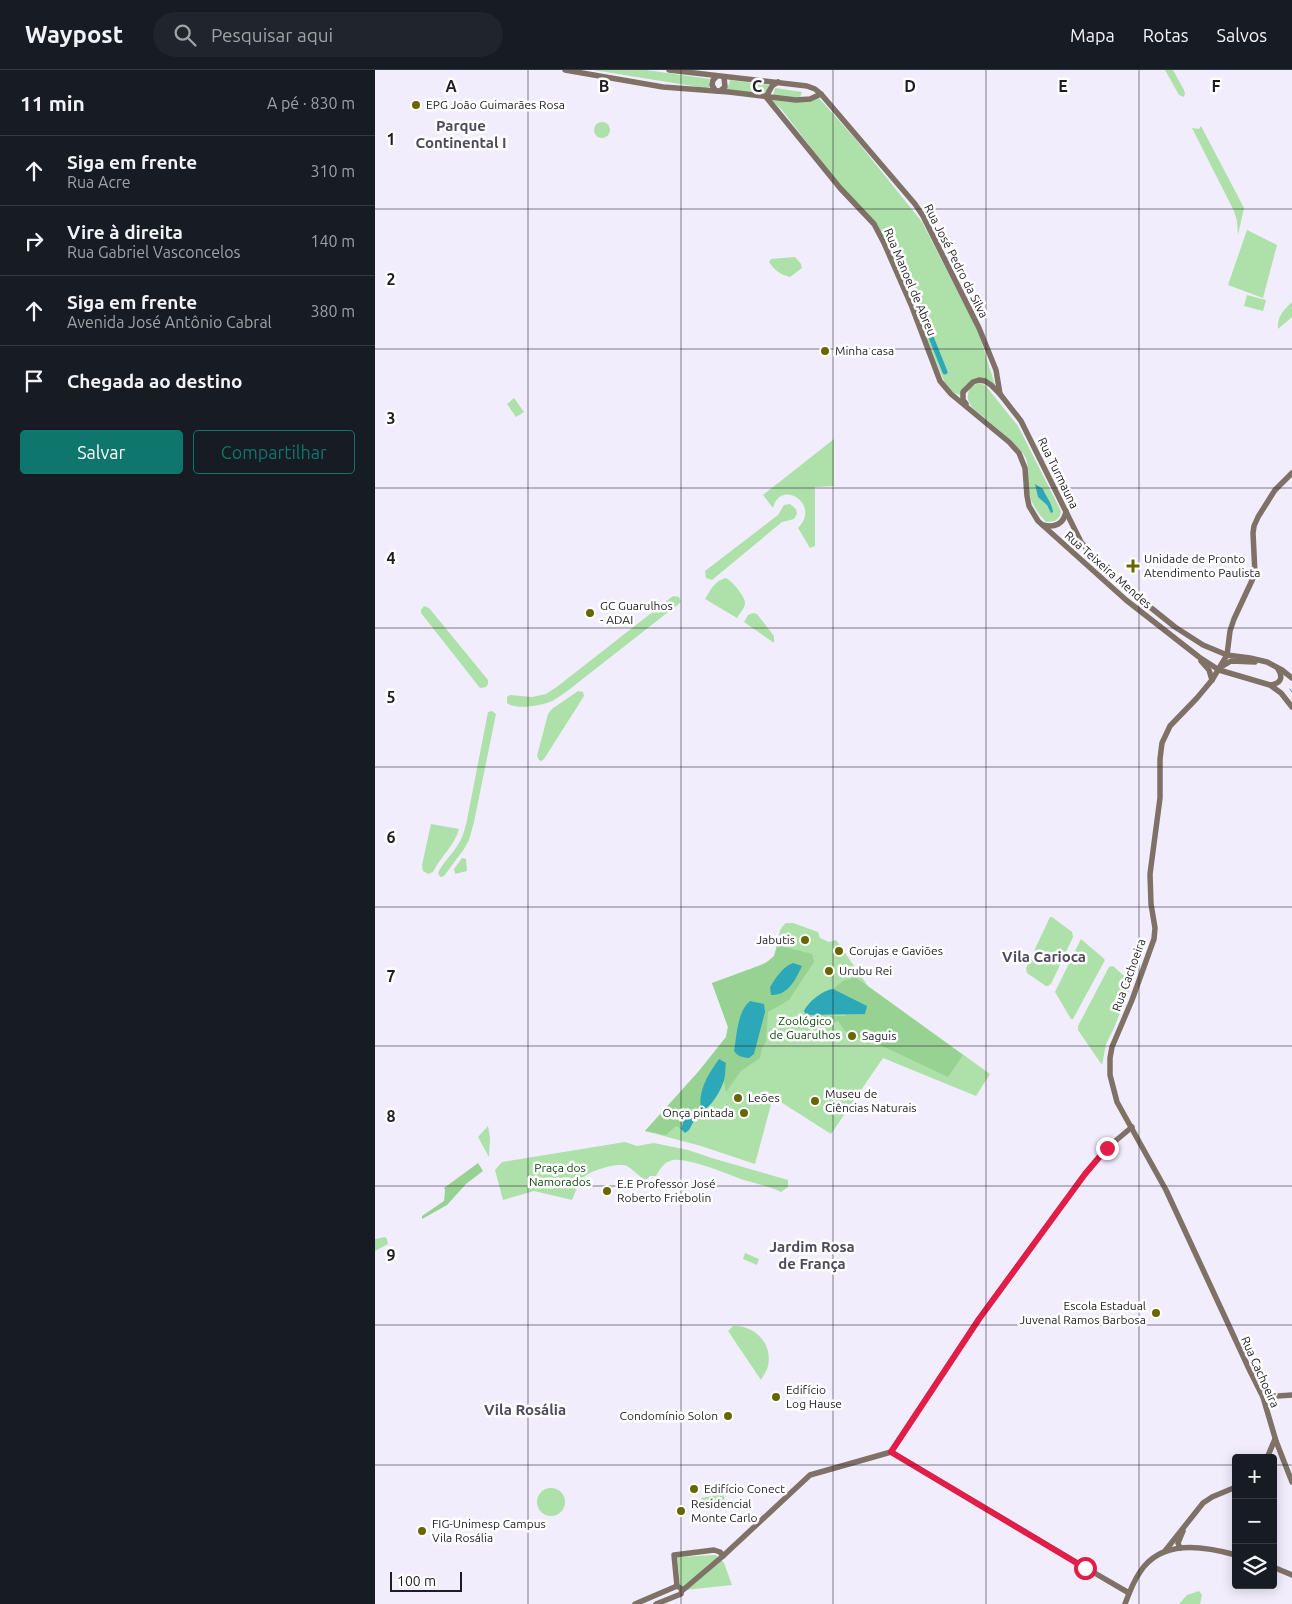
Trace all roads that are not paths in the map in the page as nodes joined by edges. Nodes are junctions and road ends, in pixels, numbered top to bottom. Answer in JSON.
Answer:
{"nodes":[{"id":1,"x":565,"y":70,"type":"edge"},
{"id":2,"x":669,"y":70,"type":"edge"},
{"id":3,"x":721,"y":76,"type":"junction"},
{"id":4,"x":778,"y":82,"type":"junction"},
{"id":5,"x":807,"y":86,"type":"junction"},
{"id":6,"x":720,"y":91,"type":"junction"},
{"id":7,"x":821,"y":94,"type":"junction"},
{"id":8,"x":766,"y":97,"type":"junction"},
{"id":9,"x":805,"y":100,"type":"junction"},
{"id":10,"x":1000,"y":394,"type":"junction"},
{"id":11,"x":970,"y":410,"type":"junction"},
{"id":12,"x":1022,"y":460,"type":"joint"},
{"id":13,"x":1292,"y":473,"type":"edge"},
{"id":14,"x":1066,"y":512,"type":"junction"},
{"id":15,"x":1041,"y":525,"type":"junction"},
{"id":16,"x":1097,"y":561,"type":"joint"},
{"id":17,"x":1227,"y":654,"type":"junction"},
{"id":18,"x":1199,"y":658,"type":"junction"},
{"id":19,"x":1267,"y":662,"type":"junction"},
{"id":20,"x":1276,"y":666,"type":"junction"},
{"id":21,"x":1219,"y":670,"type":"junction"},
{"id":22,"x":1292,"y":678,"type":"edge"},
{"id":23,"x":1212,"y":680,"type":"junction"},
{"id":24,"x":1269,"y":686,"type":"junction"},
{"id":25,"x":1292,"y":707,"type":"edge"},
{"id":26,"x":1132,"y":1127,"type":"junction"},
{"id":27,"x":1292,"y":1395,"type":"edge"},
{"id":28,"x":1263,"y":1397,"type":"junction"},
{"id":29,"x":1275,"y":1438,"type":"junction"},
{"id":30,"x":891,"y":1452,"type":"junction"},
{"id":31,"x":1269,"y":1454,"type":"edge"},
{"id":32,"x":1292,"y":1482,"type":"edge"},
{"id":33,"x":1232,"y":1489,"type":"edge"},
{"id":34,"x":1183,"y":1527,"type":"junction"},
{"id":35,"x":744,"y":1536,"type":"junction"},
{"id":36,"x":1180,"y":1548,"type":"junction"},
{"id":37,"x":714,"y":1550,"type":"junction"},
{"id":38,"x":1165,"y":1551,"type":"junction"},
{"id":39,"x":1232,"y":1554,"type":"edge"},
{"id":40,"x":723,"y":1556,"type":"junction"},
{"id":41,"x":1277,"y":1568,"type":"edge"},
{"id":42,"x":1292,"y":1574,"type":"edge"},
{"id":43,"x":678,"y":1590,"type":"junction"},
{"id":44,"x":1129,"y":1593,"type":"junction"},
{"id":45,"x":635,"y":1604,"type":"edge"},
{"id":46,"x":656,"y":1604,"type":"edge"},
{"id":47,"x":1125,"y":1604,"type":"edge"}],
"edges":[{"from":1,"to":6,"type":"main road"},
{"from":2,"to":3,"type":"main road"},
{"from":3,"to":4,"type":"main road"},
{"from":3,"to":6,"type":"main road"},
{"from":3,"to":6,"type":"main road"},
{"from":4,"to":5,"type":"main road"},
{"from":4,"to":8,"type":"main road"},
{"from":5,"to":7,"type":"main road","name":"Rua José Pedro da Silva"},
{"from":5,"to":9,"type":"main road"},
{"from":6,"to":8,"type":"main road"},
{"from":7,"to":9,"type":"main road"},
{"from":7,"to":10,"type":"main road","name":"Rua José Pedro da Silva"},
{"from":8,"to":9,"type":"main road"},
{"from":8,"to":11,"type":"main road","name":"Rua Manoel de Abreu"},
{"from":10,"to":11,"type":"main road"},
{"from":10,"to":14,"type":"main road","name":"Rua Turmauna"},
{"from":11,"to":12,"type":"main road","name":"Rua Manoel de Abreu"},
{"from":12,"to":15,"type":"main road","name":"Rua Teixeira Mendes"},
{"from":13,"to":17,"type":"main road","name":"Rua Cachoeira"},
{"from":14,"to":15,"type":"main road"},
{"from":14,"to":16,"type":"main road","name":"Rua Turmauna"},
{"from":15,"to":18,"type":"main road","name":"Rua Teixeira Mendes"},
{"from":16,"to":17,"type":"main road","name":"Rua Teixeira Mendes"},
{"from":17,"to":19,"type":"main road","name":"Rua Teixeira Mendes"},
{"from":17,"to":21,"type":"main road","name":"Rua Cachoeira"},
{"from":18,"to":21,"type":"main road","name":"Rua Teixeira Mendes"},
{"from":18,"to":23,"type":"main road"},
{"from":19,"to":20,"type":"main road"},
{"from":19,"to":21,"type":"main road"},
{"from":20,"to":22,"type":"main road"},
{"from":20,"to":24,"type":"main road"},
{"from":21,"to":23,"type":"main road","name":"Rua Cachoeira"},
{"from":21,"to":24,"type":"main road","name":"Rua Teixeira Mendes"},
{"from":23,"to":26,"type":"main road","name":"Rua Cachoeira"},
{"from":24,"to":25,"type":"main road"},
{"from":26,"to":28,"type":"main road","name":"Rua Cachoeira"},
{"from":26,"to":30,"type":"main road"},
{"from":27,"to":28,"type":"main road"},
{"from":28,"to":29,"type":"main road","name":"Rua Cachoeira"},
{"from":29,"to":31,"type":"main road"},
{"from":29,"to":32,"type":"main road","name":"Rua Cachoeira"},
{"from":30,"to":35,"type":"main road"},
{"from":30,"to":44,"type":"main road"},
{"from":33,"to":34,"type":"main road"},
{"from":34,"to":36,"type":"main road"},
{"from":34,"to":38,"type":"main road"},
{"from":35,"to":37,"type":"main road"},
{"from":35,"to":40,"type":"main road"},
{"from":36,"to":38,"type":"main road"},
{"from":36,"to":39,"type":"main road"},
{"from":37,"to":40,"type":"main road"},
{"from":37,"to":43,"type":"main road"},
{"from":38,"to":44,"type":"main road"},
{"from":40,"to":43,"type":"main road"},
{"from":41,"to":42,"type":"main road"},
{"from":43,"to":45,"type":"main road"},
{"from":43,"to":46,"type":"main road"},
{"from":44,"to":47,"type":"main road"}]}
